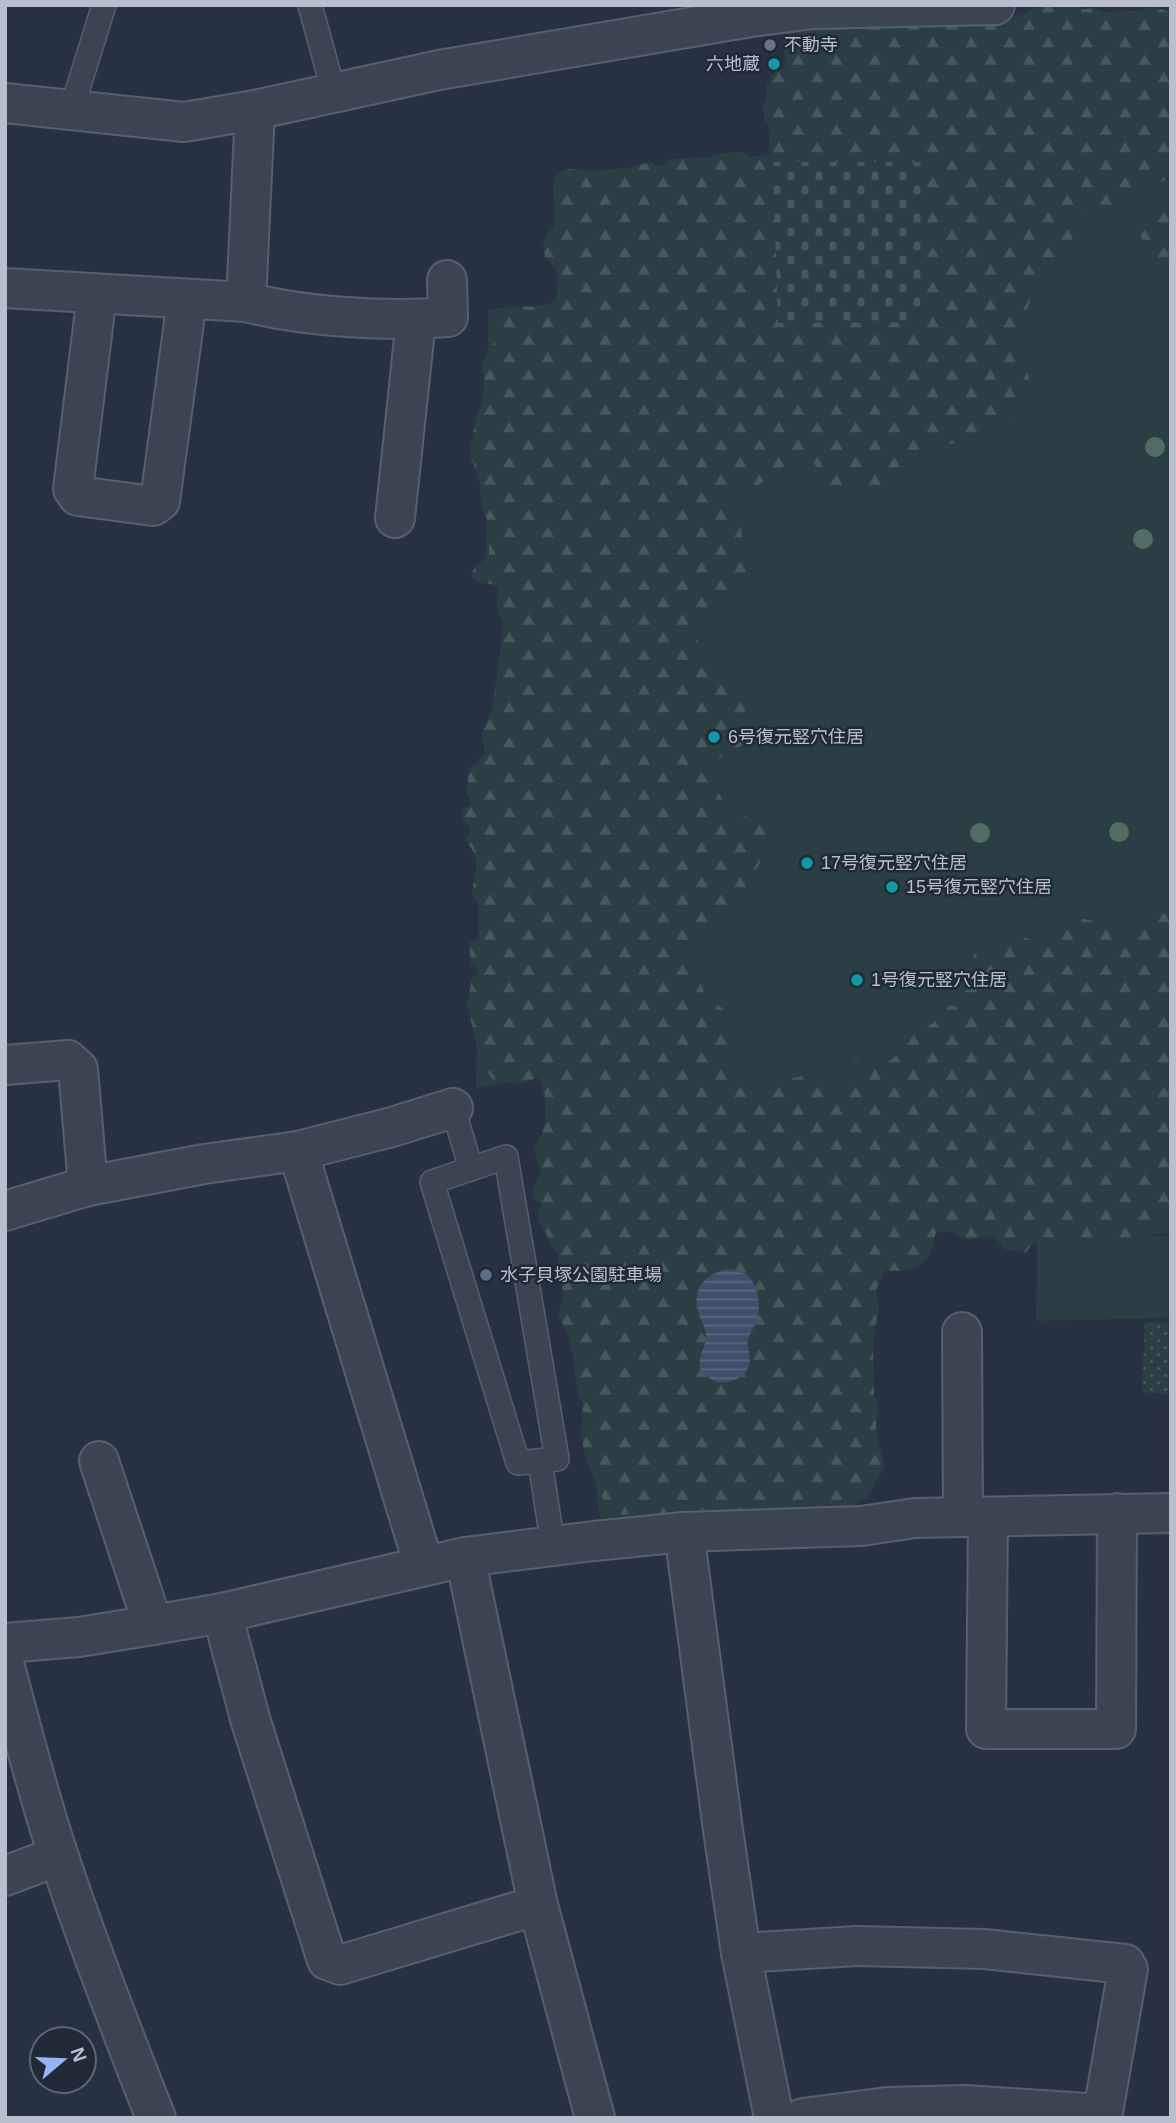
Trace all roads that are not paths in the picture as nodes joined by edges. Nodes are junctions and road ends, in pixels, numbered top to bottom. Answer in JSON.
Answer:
{"nodes":[{"id":1,"x":104,"y":5,"type":"edge"},
{"id":2,"x":310,"y":5,"type":"edge"},
{"id":3,"x":995,"y":5,"type":"edge"},
{"id":4,"x":736,"y":12,"type":"edge"},
{"id":5,"x":334,"y":93,"type":"junction"},
{"id":6,"x":5,"y":103,"type":"edge"},
{"id":7,"x":255,"y":110,"type":"junction"},
{"id":8,"x":71,"y":111,"type":"junction"},
{"id":9,"x":447,"y":280,"type":"dead end"},
{"id":10,"x":5,"y":288,"type":"edge"},
{"id":11,"x":97,"y":294,"type":"junction"},
{"id":12,"x":187,"y":300,"type":"junction"},
{"id":13,"x":246,"y":302,"type":"junction"},
{"id":14,"x":416,"y":320,"type":"junction"},
{"id":15,"x":395,"y":518,"type":"dead end"},
{"id":16,"x":5,"y":1065,"type":"edge"},
{"id":17,"x":453,"y":1108,"type":"joint"},
{"id":18,"x":298,"y":1151,"type":"junction"},
{"id":19,"x":471,"y":1169,"type":"junction"},
{"id":20,"x":88,"y":1186,"type":"junction"},
{"id":21,"x":5,"y":1211,"type":"edge"},
{"id":22,"x":962,"y":1332,"type":"dead end"},
{"id":23,"x":99,"y":1461,"type":"dead end"},
{"id":24,"x":540,"y":1461,"type":"junction"},
{"id":25,"x":1117,"y":1513,"type":"junction"},
{"id":26,"x":1171,"y":1513,"type":"edge"},
{"id":27,"x":975,"y":1517,"type":"junction"},
{"id":28,"x":684,"y":1532,"type":"junction"},
{"id":29,"x":553,"y":1546,"type":"junction"},
{"id":30,"x":465,"y":1557,"type":"junction"},
{"id":31,"x":424,"y":1566,"type":"junction"},
{"id":32,"x":222,"y":1612,"type":"junction"},
{"id":33,"x":153,"y":1625,"type":"junction"},
{"id":34,"x":5,"y":1643,"type":"edge"},
{"id":35,"x":5,"y":1667,"type":"edge"},
{"id":36,"x":58,"y":1856,"type":"junction"},
{"id":37,"x":5,"y":1876,"type":"edge"},
{"id":38,"x":538,"y":1905,"type":"junction"},
{"id":39,"x":741,"y":1953,"type":"junction"},
{"id":40,"x":993,"y":2112,"type":"edge"},
{"id":41,"x":1102,"y":2116,"type":"edge"},
{"id":42,"x":156,"y":2118,"type":"edge"},
{"id":43,"x":595,"y":2118,"type":"edge"},
{"id":44,"x":774,"y":2118,"type":"edge"},
{"id":45,"x":803,"y":2118,"type":"edge"}],
"edges":[{"from":1,"to":8,"type":"lane"},
{"from":2,"to":5,"type":"lane"},
{"from":3,"to":4,"type":"street"},
{"from":4,"to":5,"type":"street"},
{"from":5,"to":7,"type":"street"},
{"from":6,"to":8,"type":"street"},
{"from":7,"to":8,"type":"street"},
{"from":7,"to":13,"type":"street"},
{"from":9,"to":14,"type":"street"},
{"from":10,"to":11,"type":"street"},
{"from":11,"to":12,"type":"street"},
{"from":11,"to":12,"type":"street"},
{"from":12,"to":13,"type":"street"},
{"from":13,"to":14,"type":"street"},
{"from":14,"to":15,"type":"street"},
{"from":16,"to":20,"type":"street"},
{"from":17,"to":18,"type":"street"},
{"from":17,"to":19,"type":"lane"},
{"from":18,"to":20,"type":"street"},
{"from":18,"to":31,"type":"street"},
{"from":19,"to":24,"type":"lane"},
{"from":19,"to":24,"type":"lane"},
{"from":20,"to":21,"type":"street"},
{"from":22,"to":27,"type":"street"},
{"from":23,"to":33,"type":"street"},
{"from":24,"to":29,"type":"lane"},
{"from":25,"to":26,"type":"street"},
{"from":25,"to":27,"type":"street"},
{"from":25,"to":27,"type":"street"},
{"from":27,"to":28,"type":"street"},
{"from":28,"to":29,"type":"street"},
{"from":28,"to":39,"type":"street"},
{"from":29,"to":30,"type":"street"},
{"from":30,"to":31,"type":"street"},
{"from":30,"to":38,"type":"street"},
{"from":31,"to":32,"type":"street"},
{"from":32,"to":33,"type":"street"},
{"from":32,"to":38,"type":"street"},
{"from":33,"to":34,"type":"street"},
{"from":35,"to":36,"type":"street"},
{"from":36,"to":37,"type":"street"},
{"from":36,"to":42,"type":"street"},
{"from":38,"to":43,"type":"street"},
{"from":39,"to":41,"type":"street"},
{"from":39,"to":44,"type":"street"},
{"from":40,"to":41,"type":"street"},
{"from":40,"to":45,"type":"street"}]}
